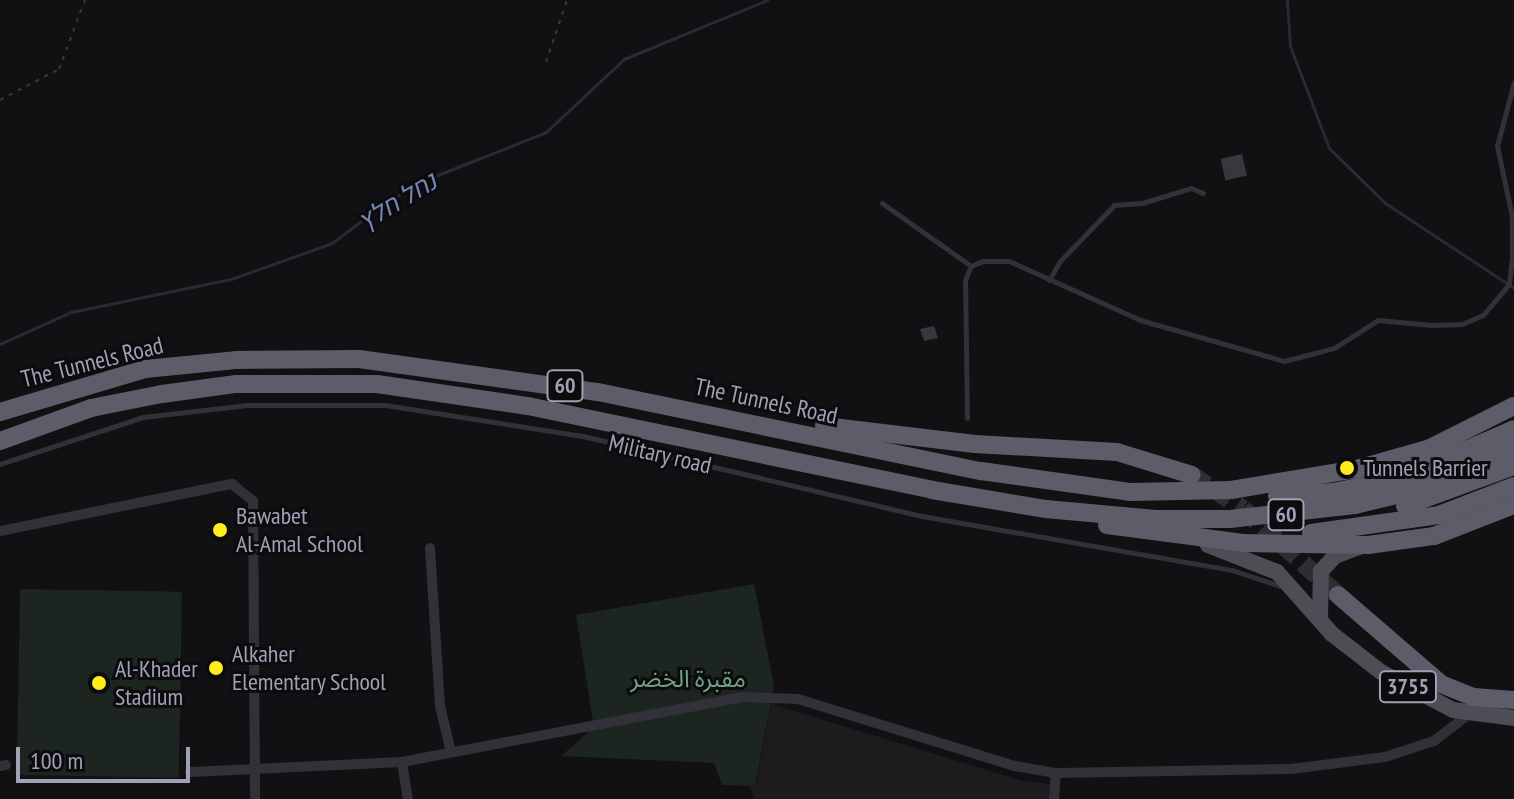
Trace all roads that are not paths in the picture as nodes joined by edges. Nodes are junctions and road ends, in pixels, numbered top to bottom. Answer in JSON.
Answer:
{"nodes":[{"id":1,"x":1514,"y":82,"type":"edge"},
{"id":2,"x":1203,"y":193,"type":"dead end"},
{"id":3,"x":882,"y":203,"type":"dead end"},
{"id":4,"x":971,"y":266,"type":"junction"},
{"id":5,"x":1049,"y":280,"type":"junction"},
{"id":6,"x":1514,"y":406,"type":"edge"},
{"id":7,"x":696,"y":410,"type":"junction"},
{"id":8,"x":0,"y":412,"type":"edge"},
{"id":9,"x":967,"y":418,"type":"dead end"},
{"id":10,"x":1514,"y":429,"type":"edge"},
{"id":11,"x":0,"y":441,"type":"edge"},
{"id":12,"x":1514,"y":447,"type":"edge"},
{"id":13,"x":0,"y":464,"type":"edge"},
{"id":14,"x":1514,"y":466,"type":"edge"},
{"id":15,"x":1192,"y":475,"type":"tunnel mouth"},
{"id":16,"x":1514,"y":486,"type":"edge"},
{"id":17,"x":1130,"y":492,"type":"junction"},
{"id":18,"x":1514,"y":505,"type":"edge"},
{"id":19,"x":1046,"y":509,"type":"junction"},
{"id":20,"x":1112,"y":526,"type":"junction"},
{"id":21,"x":1132,"y":530,"type":"junction"},
{"id":22,"x":0,"y":531,"type":"edge"},
{"id":23,"x":1368,"y":545,"type":"junction"},
{"id":24,"x":430,"y":548,"type":"dead end"},
{"id":25,"x":1338,"y":595,"type":"tunnel mouth"},
{"id":26,"x":1316,"y":613,"type":"junction"},
{"id":27,"x":1514,"y":700,"type":"edge"},
{"id":28,"x":1469,"y":714,"type":"junction"},
{"id":29,"x":1514,"y":718,"type":"edge"},
{"id":30,"x":451,"y":752,"type":"junction"},
{"id":31,"x":402,"y":762,"type":"junction"},
{"id":32,"x":190,"y":772,"type":"dead end"},
{"id":33,"x":257,"y":772,"type":"junction"},
{"id":34,"x":1056,"y":773,"type":"junction"},
{"id":35,"x":255,"y":799,"type":"edge"},
{"id":36,"x":408,"y":799,"type":"edge"},
{"id":37,"x":1054,"y":799,"type":"edge"}],
"edges":[{"from":1,"to":5,"type":"lane"},
{"from":2,"to":5,"type":"lane"},
{"from":3,"to":4,"type":"lane"},
{"from":4,"to":5,"type":"lane"},
{"from":4,"to":9,"type":"lane"},
{"from":6,"to":17,"type":"highway","name":"The Tunnels Road","number":"60"},
{"from":7,"to":8,"type":"highway","name":"The Tunnels Road","number":"60"},
{"from":7,"to":15,"type":"highway"},
{"from":7,"to":17,"type":"highway","name":"The Tunnels Road","number":"60"},
{"from":10,"to":17,"type":"highway","number":"60"},
{"from":11,"to":19,"type":"highway","name":"The Tunnels Road","number":"60"},
{"from":12,"to":19,"type":"highway","number":"60"},
{"from":13,"to":26,"type":"lane","name":"Military road"},
{"from":14,"to":20,"type":"highway","number":"60"},
{"from":16,"to":21,"type":"highway","number":"60"},
{"from":18,"to":23,"type":"highway","number":"60"},
{"from":19,"to":20,"type":"highway","number":"60"},
{"from":20,"to":21,"type":"highway","number":"60"},
{"from":21,"to":23,"type":"highway","number":"60"},
{"from":21,"to":26,"type":"main road","number":"3755"},
{"from":22,"to":33,"type":"street"},
{"from":23,"to":26,"type":"main road"},
{"from":24,"to":30,"type":"street"},
{"from":25,"to":27,"type":"highway"},
{"from":26,"to":28,"type":"main road","number":"3755"},
{"from":28,"to":29,"type":"main road","number":"3755"},
{"from":28,"to":34,"type":"street"},
{"from":30,"to":31,"type":"street"},
{"from":30,"to":34,"type":"street"},
{"from":31,"to":33,"type":"street"},
{"from":31,"to":36,"type":"street"},
{"from":32,"to":33,"type":"street"},
{"from":33,"to":35,"type":"street"},
{"from":34,"to":37,"type":"street"}]}
